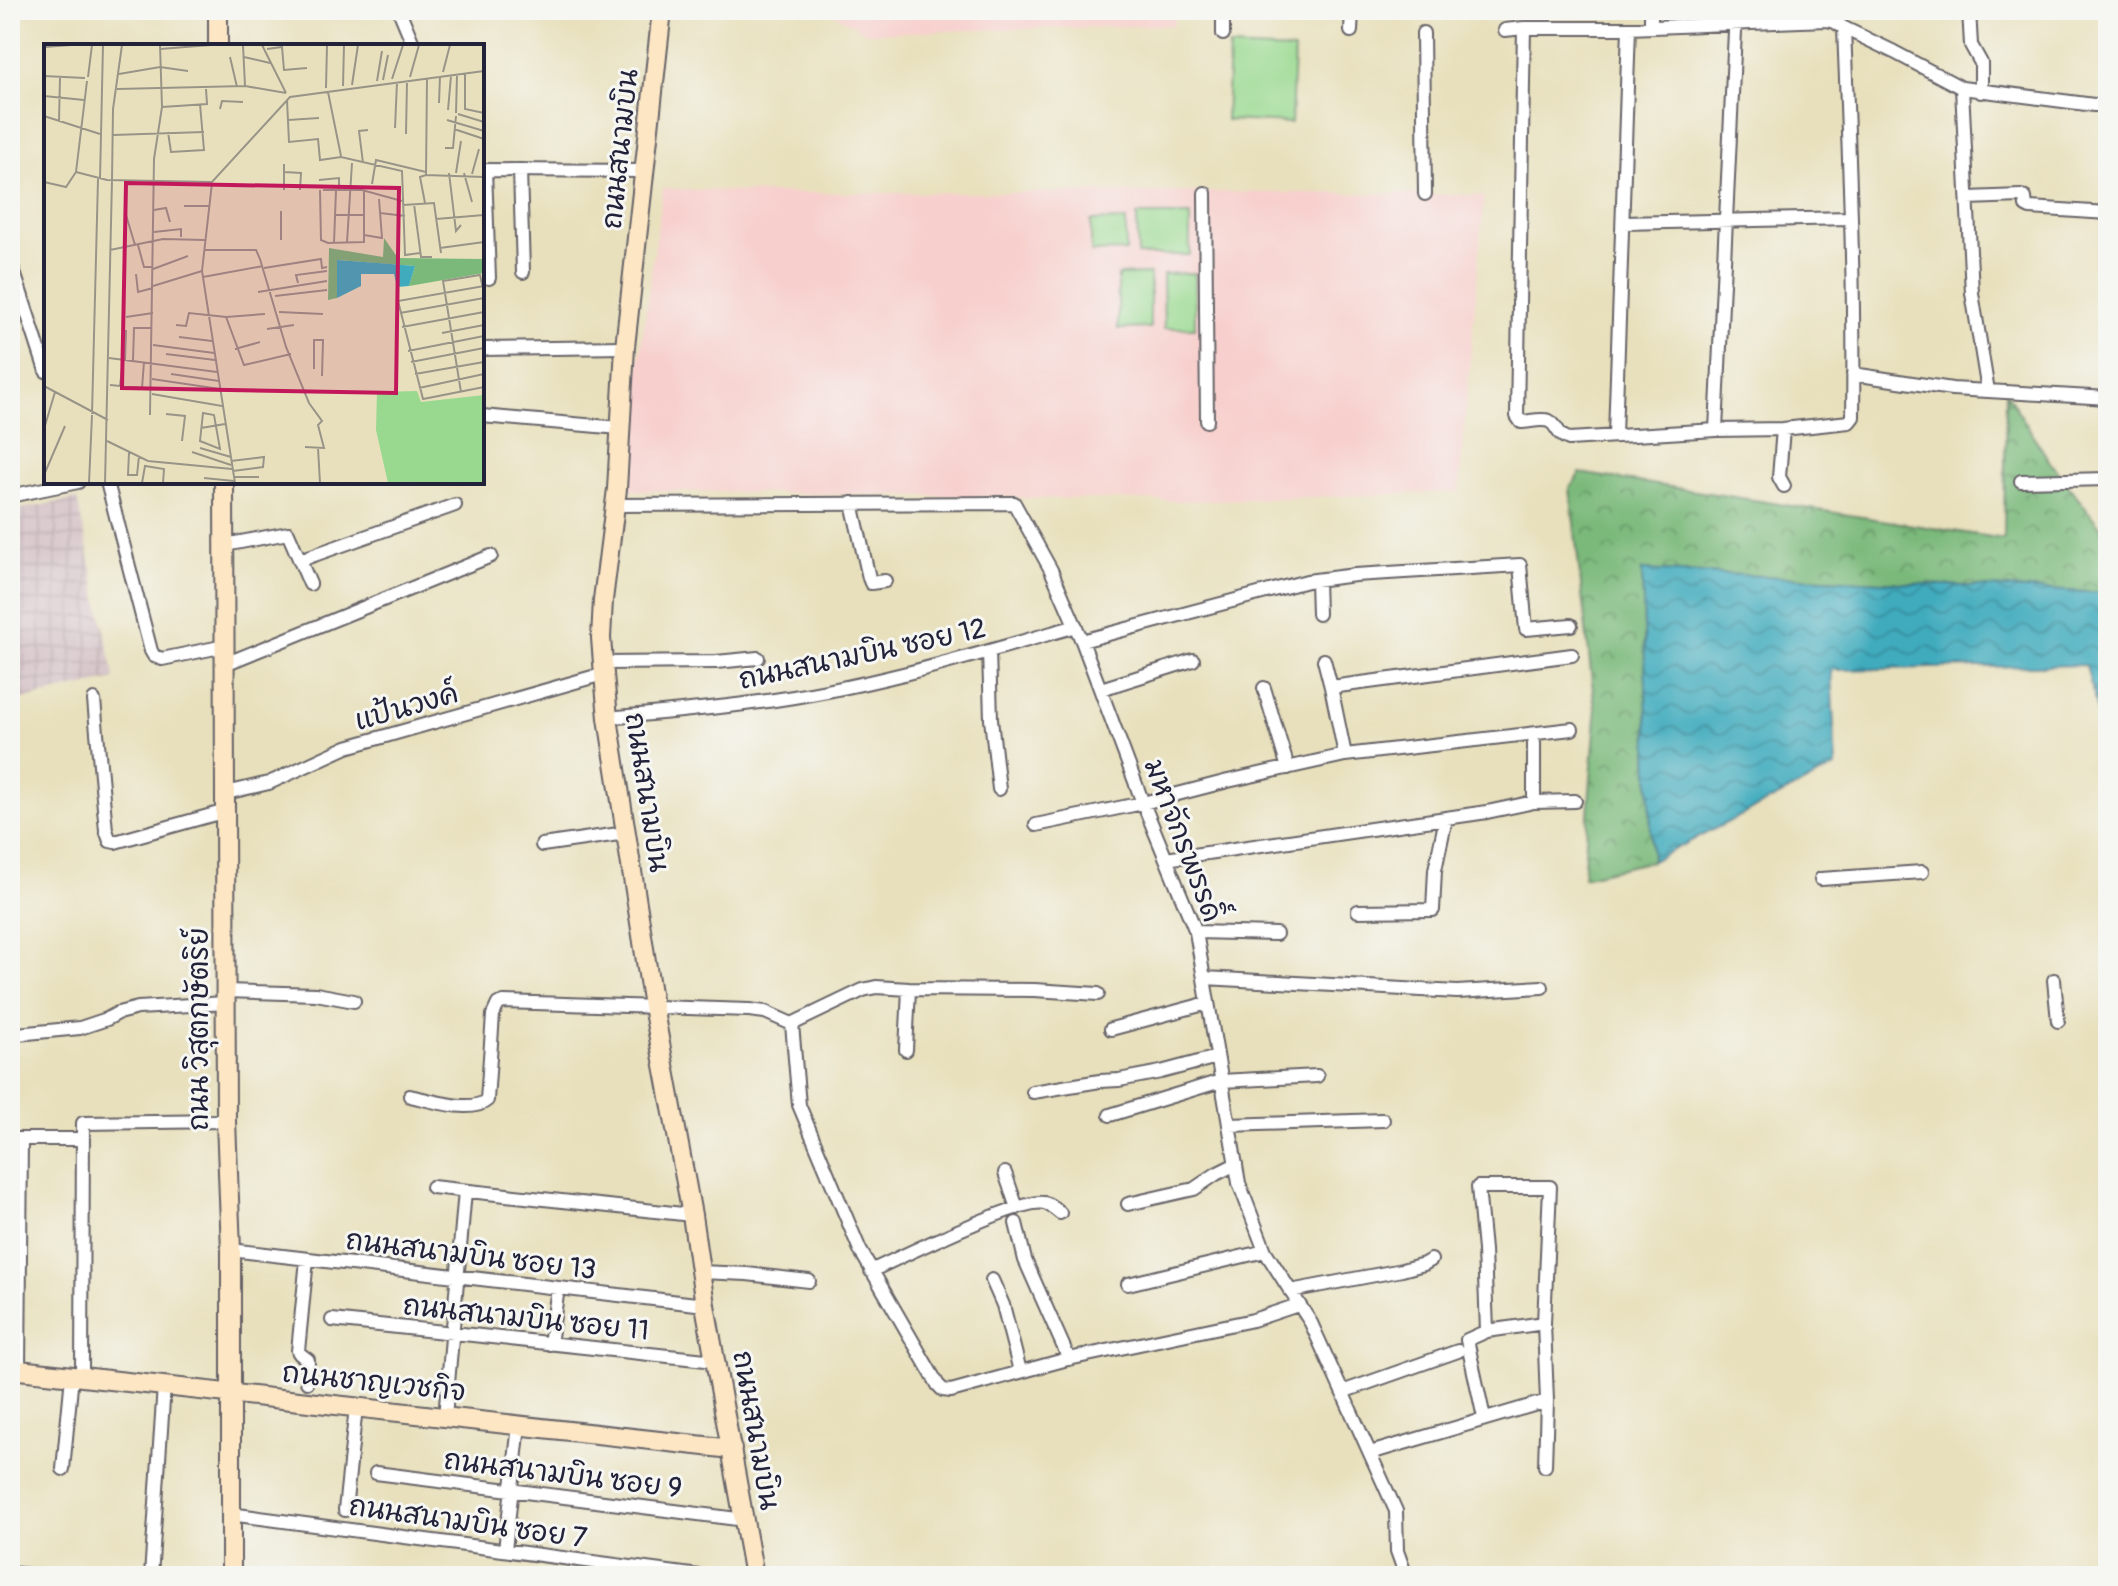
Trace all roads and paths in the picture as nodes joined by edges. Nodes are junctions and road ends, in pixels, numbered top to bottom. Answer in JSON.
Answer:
{"nodes":[{"id":1,"x":218,"y":10,"type":"edge"},
{"id":2,"x":399,"y":10,"type":"edge"},
{"id":3,"x":662,"y":10,"type":"edge"},
{"id":4,"x":1223,"y":10,"type":"edge"},
{"id":5,"x":1352,"y":10,"type":"edge"},
{"id":6,"x":1651,"y":10,"type":"edge"},
{"id":7,"x":1736,"y":10,"type":"edge"},
{"id":8,"x":1836,"y":10,"type":"edge"},
{"id":9,"x":1969,"y":10,"type":"edge"},
{"id":10,"x":1735,"y":25,"type":"junction"},
{"id":11,"x":1651,"y":26,"type":"junction"},
{"id":12,"x":1842,"y":27,"type":"junction"},
{"id":13,"x":1524,"y":28,"type":"junction"},
{"id":14,"x":1629,"y":28,"type":"junction"},
{"id":15,"x":1505,"y":30,"type":"dead end"},
{"id":16,"x":1351,"y":31,"type":"dead end"},
{"id":17,"x":1423,"y":33,"type":"dead end"},
{"id":18,"x":1223,"y":34,"type":"dead end"},
{"id":19,"x":218,"y":44,"type":"edge"},
{"id":20,"x":413,"y":44,"type":"edge"},
{"id":21,"x":1962,"y":88,"type":"junction"},
{"id":22,"x":1981,"y":92,"type":"junction"},
{"id":23,"x":2108,"y":105,"type":"edge"},
{"id":24,"x":484,"y":170,"type":"edge"},
{"id":25,"x":520,"y":170,"type":"junction"},
{"id":26,"x":644,"y":171,"type":"junction"},
{"id":27,"x":1205,"y":193,"type":"dead end"},
{"id":28,"x":1425,"y":194,"type":"dead end"},
{"id":29,"x":1968,"y":198,"type":"junction"},
{"id":30,"x":2108,"y":213,"type":"edge"},
{"id":31,"x":1851,"y":218,"type":"junction"},
{"id":32,"x":1726,"y":220,"type":"junction"},
{"id":33,"x":1623,"y":223,"type":"junction"},
{"id":34,"x":10,"y":260,"type":"edge"},
{"id":35,"x":523,"y":272,"type":"dead end"},
{"id":36,"x":489,"y":278,"type":"dead end"},
{"id":37,"x":625,"y":347,"type":"junction"},
{"id":38,"x":484,"y":349,"type":"edge"},
{"id":39,"x":44,"y":365,"type":"edge"},
{"id":40,"x":1853,"y":374,"type":"junction"},
{"id":41,"x":1988,"y":391,"type":"junction"},
{"id":42,"x":2108,"y":398,"type":"edge"},
{"id":43,"x":484,"y":416,"type":"edge"},
{"id":44,"x":1207,"y":421,"type":"dead end"},
{"id":45,"x":620,"y":428,"type":"junction"},
{"id":46,"x":1783,"y":429,"type":"junction"},
{"id":47,"x":1716,"y":430,"type":"junction"},
{"id":48,"x":1615,"y":435,"type":"junction"},
{"id":49,"x":2108,"y":479,"type":"edge"},
{"id":50,"x":2021,"y":481,"type":"dead end"},
{"id":51,"x":68,"y":484,"type":"edge"},
{"id":52,"x":108,"y":484,"type":"edge"},
{"id":53,"x":224,"y":484,"type":"edge"},
{"id":54,"x":1784,"y":486,"type":"dead end"},
{"id":55,"x":10,"y":496,"type":"edge"},
{"id":56,"x":852,"y":503,"type":"junction"},
{"id":57,"x":455,"y":505,"type":"dead end"},
{"id":58,"x":615,"y":505,"type":"junction"},
{"id":59,"x":225,"y":545,"type":"junction"},
{"id":60,"x":491,"y":556,"type":"dead end"},
{"id":61,"x":300,"y":560,"type":"junction"},
{"id":62,"x":1317,"y":580,"type":"junction"},
{"id":63,"x":885,"y":581,"type":"dead end"},
{"id":64,"x":310,"y":584,"type":"dead end"},
{"id":65,"x":1318,"y":614,"type":"dead end"},
{"id":66,"x":1571,"y":625,"type":"dead end"},
{"id":67,"x":1076,"y":626,"type":"junction"},
{"id":68,"x":1082,"y":641,"type":"junction"},
{"id":69,"x":989,"y":651,"type":"junction"},
{"id":70,"x":225,"y":655,"type":"junction"},
{"id":71,"x":1572,"y":655,"type":"dead end"},
{"id":72,"x":758,"y":658,"type":"dead end"},
{"id":73,"x":1193,"y":660,"type":"dead end"},
{"id":74,"x":1324,"y":660,"type":"dead end"},
{"id":75,"x":603,"y":669,"type":"junction"},
{"id":76,"x":1331,"y":687,"type":"junction"},
{"id":77,"x":1264,"y":688,"type":"dead end"},
{"id":78,"x":1101,"y":689,"type":"junction"},
{"id":79,"x":94,"y":700,"type":"dead end"},
{"id":80,"x":608,"y":718,"type":"junction"},
{"id":81,"x":1572,"y":729,"type":"dead end"},
{"id":82,"x":1534,"y":743,"type":"dead end"},
{"id":83,"x":1345,"y":755,"type":"junction"},
{"id":84,"x":1288,"y":768,"type":"junction"},
{"id":85,"x":999,"y":789,"type":"dead end"},
{"id":86,"x":1575,"y":801,"type":"dead end"},
{"id":87,"x":226,"y":802,"type":"junction"},
{"id":88,"x":1534,"y":802,"type":"junction"},
{"id":89,"x":1143,"y":803,"type":"junction"},
{"id":90,"x":1446,"y":818,"type":"junction"},
{"id":91,"x":1036,"y":825,"type":"dead end"},
{"id":92,"x":626,"y":833,"type":"junction"},
{"id":93,"x":542,"y":845,"type":"dead end"},
{"id":94,"x":1166,"y":859,"type":"junction"},
{"id":95,"x":1922,"y":872,"type":"dead end"},
{"id":96,"x":1821,"y":879,"type":"dead end"},
{"id":97,"x":1358,"y":911,"type":"dead end"},
{"id":98,"x":1196,"y":932,"type":"junction"},
{"id":99,"x":1276,"y":934,"type":"dead end"},
{"id":100,"x":1205,"y":978,"type":"junction"},
{"id":101,"x":2054,"y":980,"type":"dead end"},
{"id":102,"x":1542,"y":987,"type":"dead end"},
{"id":103,"x":909,"y":989,"type":"junction"},
{"id":104,"x":1098,"y":994,"type":"dead end"},
{"id":105,"x":226,"y":997,"type":"junction"},
{"id":106,"x":354,"y":1001,"type":"dead end"},
{"id":107,"x":1208,"y":1003,"type":"junction"},
{"id":108,"x":653,"y":1006,"type":"junction"},
{"id":109,"x":2058,"y":1021,"type":"dead end"},
{"id":110,"x":792,"y":1024,"type":"junction"},
{"id":111,"x":1111,"y":1029,"type":"dead end"},
{"id":112,"x":17,"y":1034,"type":"dead end"},
{"id":113,"x":906,"y":1050,"type":"dead end"},
{"id":114,"x":1217,"y":1057,"type":"junction"},
{"id":115,"x":1317,"y":1076,"type":"dead end"},
{"id":116,"x":1221,"y":1081,"type":"junction"},
{"id":117,"x":1033,"y":1092,"type":"dead end"},
{"id":118,"x":410,"y":1096,"type":"dead end"},
{"id":119,"x":1110,"y":1115,"type":"dead end"},
{"id":120,"x":1383,"y":1120,"type":"dead end"},
{"id":121,"x":226,"y":1121,"type":"junction"},
{"id":122,"x":1229,"y":1125,"type":"junction"},
{"id":123,"x":16,"y":1139,"type":"edge"},
{"id":124,"x":83,"y":1139,"type":"junction"},
{"id":125,"x":1236,"y":1164,"type":"junction"},
{"id":126,"x":1005,"y":1173,"type":"dead end"},
{"id":127,"x":432,"y":1187,"type":"dead end"},
{"id":128,"x":465,"y":1191,"type":"junction"},
{"id":129,"x":1128,"y":1204,"type":"dead end"},
{"id":130,"x":1017,"y":1208,"type":"junction"},
{"id":131,"x":15,"y":1211,"type":"edge"},
{"id":132,"x":1060,"y":1213,"type":"dead end"},
{"id":133,"x":692,"y":1215,"type":"junction"},
{"id":134,"x":1016,"y":1223,"type":"dead end"},
{"id":135,"x":231,"y":1250,"type":"junction"},
{"id":136,"x":1265,"y":1251,"type":"junction"},
{"id":137,"x":307,"y":1259,"type":"junction"},
{"id":138,"x":1431,"y":1260,"type":"dead end"},
{"id":139,"x":871,"y":1271,"type":"junction"},
{"id":140,"x":700,"y":1272,"type":"junction"},
{"id":141,"x":458,"y":1276,"type":"junction"},
{"id":142,"x":992,"y":1280,"type":"dead end"},
{"id":143,"x":809,"y":1281,"type":"dead end"},
{"id":144,"x":1128,"y":1284,"type":"dead end"},
{"id":145,"x":558,"y":1288,"type":"junction"},
{"id":146,"x":1290,"y":1291,"type":"junction"},
{"id":147,"x":705,"y":1305,"type":"junction"},
{"id":148,"x":1298,"y":1305,"type":"junction"},
{"id":149,"x":332,"y":1320,"type":"dead end"},
{"id":150,"x":1544,"y":1323,"type":"junction"},
{"id":151,"x":1487,"y":1331,"type":"junction"},
{"id":152,"x":453,"y":1333,"type":"junction"},
{"id":153,"x":550,"y":1344,"type":"junction"},
{"id":154,"x":1458,"y":1351,"type":"dead end"},
{"id":155,"x":1069,"y":1359,"type":"junction"},
{"id":156,"x":715,"y":1361,"type":"junction"},
{"id":157,"x":14,"y":1369,"type":"edge"},
{"id":158,"x":1020,"y":1371,"type":"junction"},
{"id":159,"x":77,"y":1376,"type":"junction"},
{"id":160,"x":307,"y":1382,"type":"dead end"},
{"id":161,"x":164,"y":1386,"type":"junction"},
{"id":162,"x":1342,"y":1392,"type":"junction"},
{"id":163,"x":230,"y":1393,"type":"junction"},
{"id":164,"x":1547,"y":1401,"type":"junction"},
{"id":165,"x":356,"y":1407,"type":"junction"},
{"id":166,"x":445,"y":1417,"type":"junction"},
{"id":167,"x":1484,"y":1418,"type":"junction"},
{"id":168,"x":519,"y":1425,"type":"junction"},
{"id":169,"x":732,"y":1449,"type":"junction"},
{"id":170,"x":1370,"y":1453,"type":"junction"},
{"id":171,"x":1545,"y":1466,"type":"dead end"},
{"id":172,"x":63,"y":1469,"type":"dead end"},
{"id":173,"x":376,"y":1473,"type":"dead end"},
{"id":174,"x":511,"y":1491,"type":"junction"},
{"id":175,"x":345,"y":1510,"type":"dead end"},
{"id":176,"x":230,"y":1514,"type":"junction"},
{"id":177,"x":745,"y":1520,"type":"junction"},
{"id":178,"x":505,"y":1550,"type":"junction"},
{"id":179,"x":10,"y":1573,"type":"edge"},
{"id":180,"x":41,"y":1576,"type":"edge"},
{"id":181,"x":151,"y":1576,"type":"edge"},
{"id":182,"x":231,"y":1576,"type":"edge"},
{"id":183,"x":699,"y":1576,"type":"edge"},
{"id":184,"x":754,"y":1576,"type":"edge"},
{"id":185,"x":1406,"y":1576,"type":"edge"}],
"edges":[{"from":1,"to":19,"type":"street"},
{"from":2,"to":20,"type":"street"},
{"from":3,"to":26,"type":"street","name":"ถนนสนามบิน"},
{"from":4,"to":18,"type":"street"},
{"from":5,"to":16,"type":"street"},
{"from":6,"to":11,"type":"street"},
{"from":7,"to":10,"type":"street"},
{"from":8,"to":12,"type":"street"},
{"from":9,"to":22,"type":"street"},
{"from":10,"to":11,"type":"street"},
{"from":10,"to":12,"type":"street"},
{"from":10,"to":32,"type":"street"},
{"from":11,"to":14,"type":"street"},
{"from":12,"to":21,"type":"street"},
{"from":12,"to":31,"type":"street"},
{"from":13,"to":14,"type":"street"},
{"from":13,"to":15,"type":"street"},
{"from":13,"to":48,"type":"street"},
{"from":14,"to":33,"type":"street"},
{"from":17,"to":28,"type":"street"},
{"from":21,"to":22,"type":"street"},
{"from":21,"to":29,"type":"street"},
{"from":22,"to":23,"type":"street"},
{"from":24,"to":25,"type":"street"},
{"from":24,"to":36,"type":"street"},
{"from":25,"to":26,"type":"street"},
{"from":25,"to":35,"type":"street"},
{"from":26,"to":37,"type":"street","name":"ถนนสนามบิน"},
{"from":27,"to":44,"type":"street"},
{"from":29,"to":30,"type":"street"},
{"from":29,"to":41,"type":"street"},
{"from":31,"to":32,"type":"street"},
{"from":31,"to":40,"type":"street"},
{"from":32,"to":33,"type":"street"},
{"from":32,"to":47,"type":"street"},
{"from":33,"to":48,"type":"street"},
{"from":34,"to":39,"type":"street"},
{"from":37,"to":38,"type":"street"},
{"from":37,"to":45,"type":"street","name":"ถนนสนามบิน"},
{"from":40,"to":41,"type":"street"},
{"from":40,"to":46,"type":"street"},
{"from":41,"to":42,"type":"street"},
{"from":43,"to":45,"type":"street"},
{"from":45,"to":58,"type":"street","name":"ถนนสนามบิน"},
{"from":46,"to":47,"type":"street"},
{"from":46,"to":54,"type":"street"},
{"from":47,"to":48,"type":"street"},
{"from":49,"to":50,"type":"street"},
{"from":51,"to":55,"type":"street"},
{"from":52,"to":70,"type":"street"},
{"from":53,"to":59,"type":"street","name":"ถนน วิสุตกษัตริย์"},
{"from":56,"to":58,"type":"street","name":"มหาจักรพรรดิ์"},
{"from":56,"to":63,"type":"street"},
{"from":56,"to":67,"type":"street","name":"มหาจักรพรรดิ์"},
{"from":57,"to":61,"type":"street"},
{"from":58,"to":75,"type":"street","name":"ถนนสนามบิน"},
{"from":59,"to":61,"type":"street"},
{"from":59,"to":70,"type":"street","name":"ถนน วิสุตกษัตริย์"},
{"from":60,"to":70,"type":"street"},
{"from":61,"to":64,"type":"street"},
{"from":62,"to":65,"type":"street"},
{"from":62,"to":66,"type":"street"},
{"from":62,"to":68,"type":"street"},
{"from":67,"to":68,"type":"street","name":"มหาจักรพรรดิ์"},
{"from":67,"to":69,"type":"street","name":"ถนนสนามบิน ซอย 12"},
{"from":68,"to":78,"type":"street","name":"มหาจักรพรรดิ์"},
{"from":69,"to":80,"type":"street","name":"ถนนสนามบิน ซอย 12"},
{"from":69,"to":85,"type":"street"},
{"from":70,"to":87,"type":"street","name":"ถนน วิสุตกษัตริย์"},
{"from":71,"to":76,"type":"street"},
{"from":72,"to":75,"type":"street","name":"แป้นวงค์"},
{"from":73,"to":78,"type":"street"},
{"from":74,"to":76,"type":"street"},
{"from":75,"to":80,"type":"street","name":"ถนนสนามบิน"},
{"from":75,"to":87,"type":"street","name":"แป้นวงค์"},
{"from":76,"to":83,"type":"street"},
{"from":77,"to":84,"type":"street"},
{"from":78,"to":89,"type":"street","name":"มหาจักรพรรดิ์"},
{"from":79,"to":87,"type":"street","name":"แป้นวงค์"},
{"from":80,"to":92,"type":"street","name":"ถนนสนามบิน"},
{"from":81,"to":83,"type":"street"},
{"from":82,"to":88,"type":"street"},
{"from":83,"to":84,"type":"street"},
{"from":84,"to":89,"type":"street"},
{"from":86,"to":88,"type":"street"},
{"from":87,"to":105,"type":"street","name":"ถนน วิสุตกษัตริย์"},
{"from":88,"to":90,"type":"street"},
{"from":89,"to":91,"type":"street"},
{"from":89,"to":94,"type":"street","name":"มหาจักรพรรดิ์"},
{"from":90,"to":94,"type":"street"},
{"from":90,"to":97,"type":"street"},
{"from":92,"to":93,"type":"street"},
{"from":92,"to":108,"type":"street","name":"ถนนสนามบิน"},
{"from":94,"to":98,"type":"street","name":"มหาจักรพรรดิ์"},
{"from":95,"to":96,"type":"street"},
{"from":98,"to":99,"type":"street"},
{"from":98,"to":100,"type":"street","name":"มหาจักรพรรดิ์"},
{"from":100,"to":102,"type":"street"},
{"from":100,"to":107,"type":"street","name":"มหาจักรพรรดิ์"},
{"from":101,"to":109,"type":"street"},
{"from":103,"to":104,"type":"street"},
{"from":103,"to":110,"type":"street"},
{"from":103,"to":113,"type":"street"},
{"from":105,"to":106,"type":"street"},
{"from":105,"to":112,"type":"street"},
{"from":105,"to":121,"type":"street","name":"ถนน วิสุตกษัตริย์"},
{"from":107,"to":111,"type":"street"},
{"from":107,"to":114,"type":"street","name":"มหาจักรพรรดิ์"},
{"from":108,"to":110,"type":"street"},
{"from":108,"to":118,"type":"street"},
{"from":108,"to":133,"type":"street","name":"ถนนสนามบิน"},
{"from":110,"to":139,"type":"street"},
{"from":114,"to":116,"type":"street","name":"มหาจักรพรรดิ์"},
{"from":114,"to":117,"type":"street"},
{"from":115,"to":116,"type":"street"},
{"from":116,"to":119,"type":"street"},
{"from":116,"to":122,"type":"street","name":"มหาจักรพรรดิ์"},
{"from":120,"to":122,"type":"street"},
{"from":121,"to":124,"type":"street"},
{"from":121,"to":135,"type":"street","name":"ถนน วิสุตกษัตริย์"},
{"from":122,"to":125,"type":"street","name":"มหาจักรพรรดิ์"},
{"from":123,"to":124,"type":"street"},
{"from":123,"to":131,"type":"street"},
{"from":124,"to":159,"type":"street"},
{"from":125,"to":129,"type":"street"},
{"from":125,"to":136,"type":"street","name":"มหาจักรพรรดิ์"},
{"from":126,"to":130,"type":"street"},
{"from":127,"to":128,"type":"street"},
{"from":128,"to":133,"type":"street"},
{"from":128,"to":141,"type":"street"},
{"from":130,"to":132,"type":"street"},
{"from":130,"to":139,"type":"street"},
{"from":131,"to":157,"type":"street"},
{"from":133,"to":140,"type":"street","name":"ถนนสนามบิน"},
{"from":134,"to":155,"type":"street"},
{"from":135,"to":137,"type":"street","name":"ถนนสนามบิน ซอย 13"},
{"from":135,"to":163,"type":"street","name":"ถนน วิสุตกษัตริย์"},
{"from":136,"to":144,"type":"street"},
{"from":136,"to":146,"type":"street","name":"มหาจักรพรรดิ์"},
{"from":137,"to":141,"type":"street","name":"ถนนสนามบิน ซอย 13"},
{"from":137,"to":160,"type":"street"},
{"from":138,"to":146,"type":"street"},
{"from":139,"to":158,"type":"street"},
{"from":140,"to":143,"type":"street"},
{"from":140,"to":147,"type":"street","name":"ถนนสนามบิน"},
{"from":141,"to":145,"type":"street","name":"ถนนสนามบิน ซอย 13"},
{"from":141,"to":152,"type":"street"},
{"from":142,"to":158,"type":"street"},
{"from":145,"to":147,"type":"street","name":"ถนนสนามบิน ซอย 13"},
{"from":145,"to":153,"type":"street"},
{"from":146,"to":148,"type":"street","name":"มหาจักรพรรดิ์"},
{"from":147,"to":156,"type":"street","name":"ถนนสนามบิน"},
{"from":148,"to":155,"type":"street"},
{"from":148,"to":162,"type":"street","name":"มหาจักรพรรดิ์"},
{"from":149,"to":152,"type":"street","name":"ถนนสนามบิน ซอย 11"},
{"from":150,"to":151,"type":"street"},
{"from":150,"to":151,"type":"street"},
{"from":150,"to":164,"type":"street"},
{"from":151,"to":167,"type":"street"},
{"from":152,"to":153,"type":"street","name":"ถนนสนามบิน ซอย 11"},
{"from":152,"to":166,"type":"street"},
{"from":153,"to":156,"type":"street","name":"ถนนสนามบิน ซอย 11"},
{"from":154,"to":162,"type":"street"},
{"from":155,"to":158,"type":"street"},
{"from":156,"to":169,"type":"street","name":"ถนนสนามบิน"},
{"from":157,"to":159,"type":"street","name":"ถนนชาญเวชกิจ"},
{"from":159,"to":161,"type":"street","name":"ถนนชาญเวชกิจ"},
{"from":159,"to":172,"type":"street"},
{"from":161,"to":163,"type":"street","name":"ถนนชาญเวชกิจ"},
{"from":161,"to":181,"type":"street"},
{"from":162,"to":170,"type":"street","name":"มหาจักรพรรดิ์"},
{"from":163,"to":165,"type":"street","name":"ถนนชาญเวชกิจ"},
{"from":163,"to":176,"type":"street","name":"ถนน วิสุตกษัตริย์"},
{"from":164,"to":167,"type":"street"},
{"from":164,"to":171,"type":"street"},
{"from":165,"to":166,"type":"street","name":"ถนนชาญเวชกิจ"},
{"from":165,"to":175,"type":"street"},
{"from":166,"to":168,"type":"street","name":"ถนนชาญเวชกิจ"},
{"from":167,"to":170,"type":"street"},
{"from":168,"to":169,"type":"street","name":"ถนนชาญเวชกิจ"},
{"from":168,"to":174,"type":"street"},
{"from":169,"to":177,"type":"street","name":"ถนนสนามบิน"},
{"from":170,"to":185,"type":"street","name":"มหาจักรพรรดิ์"},
{"from":173,"to":174,"type":"street","name":"ถนนสนามบิน ซอย 9"},
{"from":174,"to":177,"type":"street","name":"ถนนสนามบิน ซอย 9"},
{"from":174,"to":178,"type":"street"},
{"from":176,"to":178,"type":"street","name":"ถนนสนามบิน ซอย 7"},
{"from":176,"to":182,"type":"street","name":"ถนน วิสุตกษัตริย์"},
{"from":177,"to":184,"type":"street","name":"ถนนสนามบิน"},
{"from":178,"to":183,"type":"street","name":"ถนนสนามบิน ซอย 7"},
{"from":179,"to":180,"type":"street"}]}
